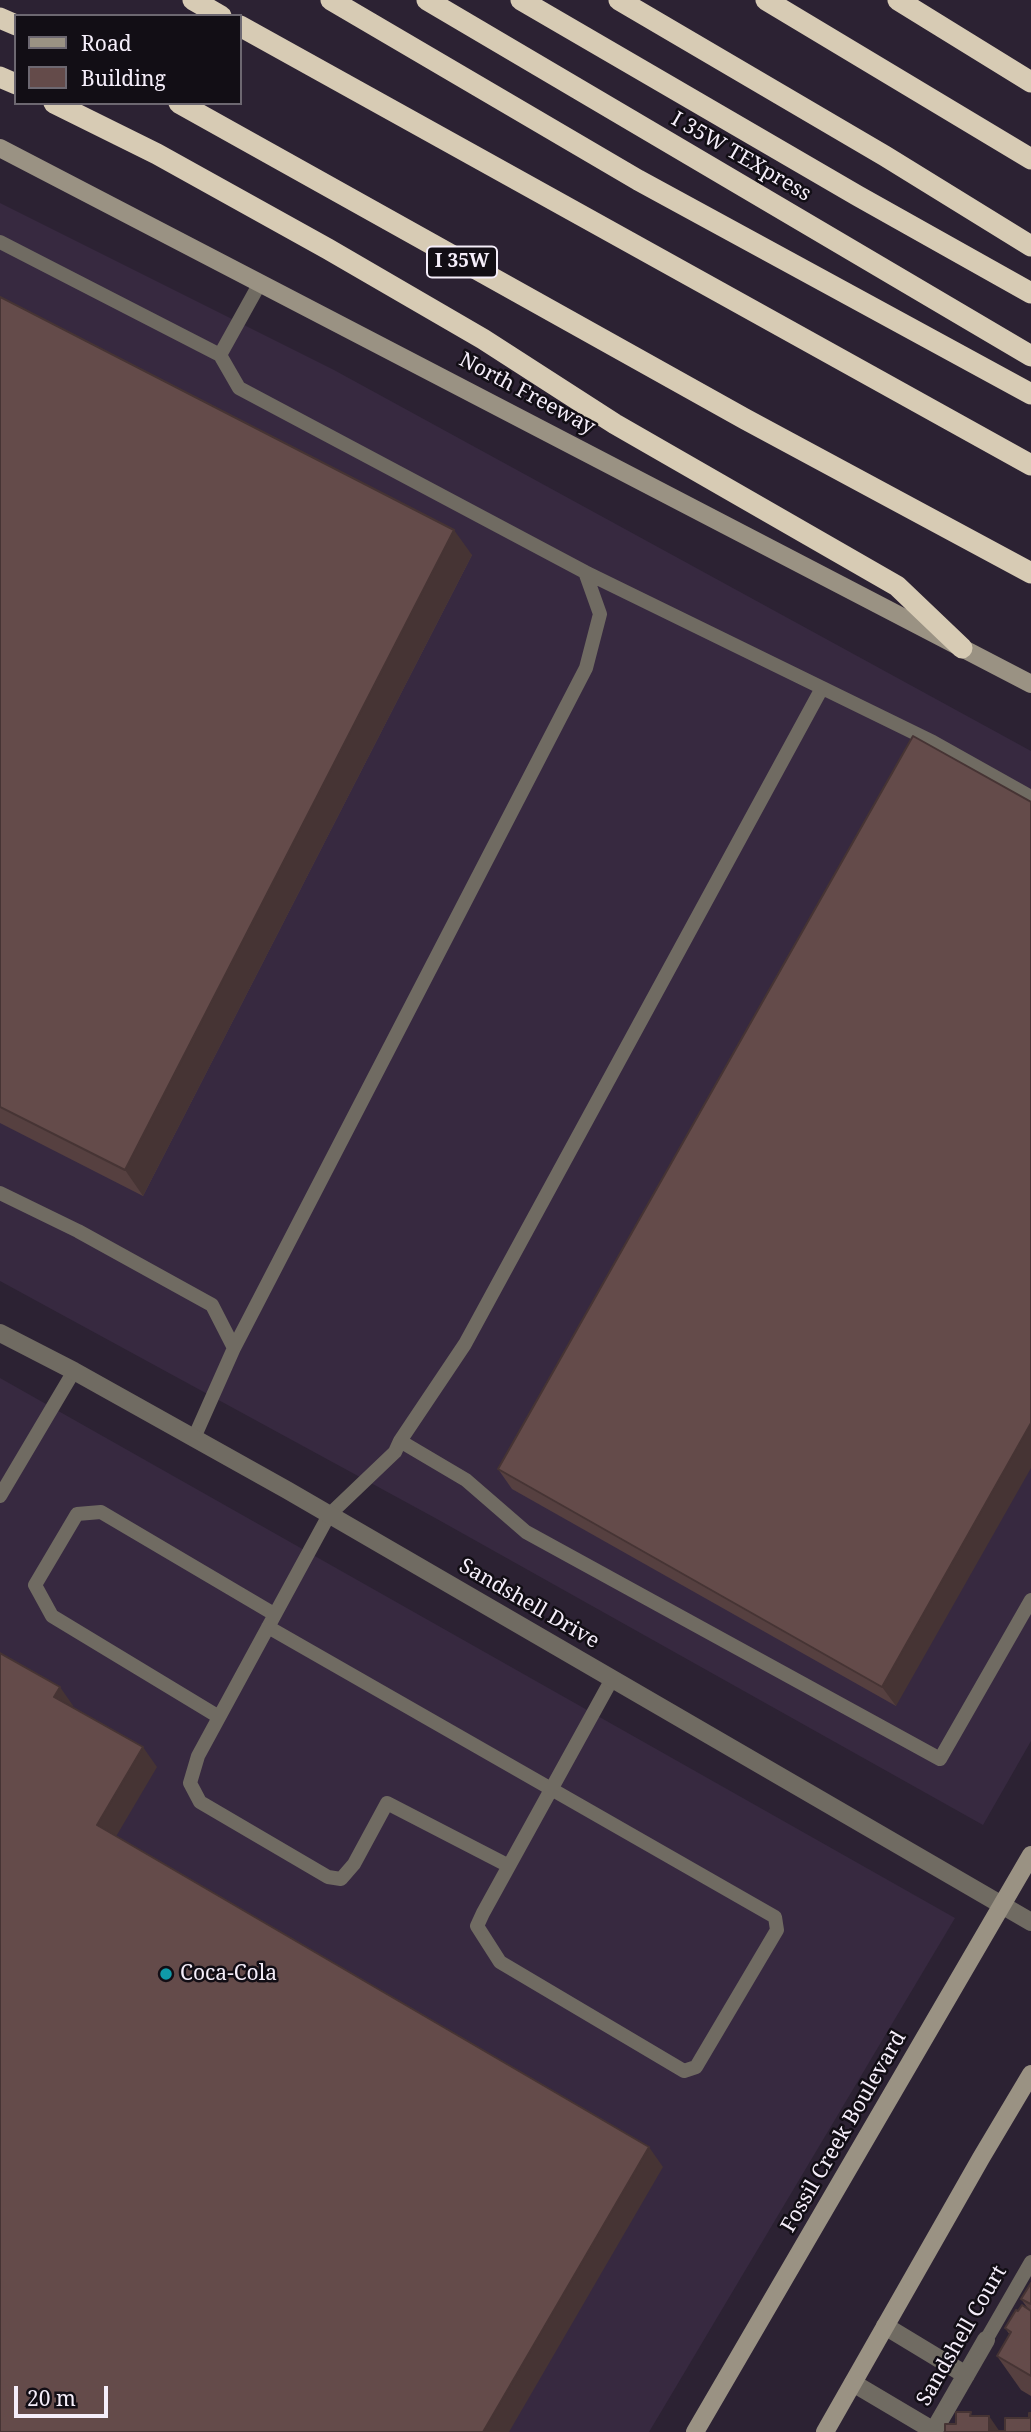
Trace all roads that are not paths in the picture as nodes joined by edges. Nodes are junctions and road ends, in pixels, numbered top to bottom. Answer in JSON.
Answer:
{"nodes":[{"id":1,"x":193,"y":0,"type":"edge"},
{"id":2,"x":331,"y":0,"type":"edge"},
{"id":3,"x":427,"y":0,"type":"edge"},
{"id":4,"x":521,"y":0,"type":"edge"},
{"id":5,"x":619,"y":0,"type":"edge"},
{"id":6,"x":766,"y":0,"type":"edge"},
{"id":7,"x":898,"y":0,"type":"edge"},
{"id":8,"x":218,"y":14,"type":"edge"},
{"id":9,"x":242,"y":27,"type":"edge"},
{"id":10,"x":1031,"y":82,"type":"edge"},
{"id":11,"x":58,"y":105,"type":"edge"},
{"id":12,"x":183,"y":105,"type":"edge"},
{"id":13,"x":0,"y":148,"type":"edge"},
{"id":14,"x":1031,"y":159,"type":"edge"},
{"id":15,"x":0,"y":242,"type":"edge"},
{"id":16,"x":1031,"y":246,"type":"edge"},
{"id":17,"x":260,"y":283,"type":"junction"},
{"id":18,"x":1031,"y":293,"type":"edge"},
{"id":19,"x":220,"y":355,"type":"junction"},
{"id":20,"x":1031,"y":356,"type":"edge"},
{"id":21,"x":1031,"y":394,"type":"edge"},
{"id":22,"x":1031,"y":466,"type":"edge"},
{"id":23,"x":585,"y":572,"type":"junction"},
{"id":24,"x":1031,"y":573,"type":"edge"},
{"id":25,"x":962,"y":648,"type":"junction"},
{"id":26,"x":1031,"y":684,"type":"edge"},
{"id":27,"x":822,"y":688,"type":"junction"},
{"id":28,"x":1031,"y":797,"type":"edge"},
{"id":29,"x":0,"y":1193,"type":"edge"},
{"id":30,"x":0,"y":1333,"type":"edge"},
{"id":31,"x":234,"y":1348,"type":"junction"},
{"id":32,"x":74,"y":1371,"type":"junction"},
{"id":33,"x":194,"y":1438,"type":"junction"},
{"id":34,"x":400,"y":1441,"type":"junction"},
{"id":35,"x":0,"y":1496,"type":"edge"},
{"id":36,"x":329,"y":1514,"type":"junction"},
{"id":37,"x":1031,"y":1600,"type":"edge"},
{"id":38,"x":271,"y":1620,"type":"junction"},
{"id":39,"x":612,"y":1679,"type":"junction"},
{"id":40,"x":219,"y":1717,"type":"junction"},
{"id":41,"x":552,"y":1788,"type":"junction"},
{"id":42,"x":1031,"y":1855,"type":"edge"},
{"id":43,"x":509,"y":1866,"type":"junction"},
{"id":44,"x":1003,"y":1905,"type":"junction"},
{"id":45,"x":1031,"y":1922,"type":"edge"},
{"id":46,"x":1031,"y":2074,"type":"edge"},
{"id":47,"x":1031,"y":2262,"type":"edge"},
{"id":48,"x":885,"y":2326,"type":"junction"},
{"id":49,"x":986,"y":2340,"type":"joint"},
{"id":50,"x":966,"y":2375,"type":"junction"},
{"id":51,"x":853,"y":2383,"type":"junction"},
{"id":52,"x":934,"y":2431,"type":"edge"},
{"id":53,"x":695,"y":2432,"type":"edge"},
{"id":54,"x":825,"y":2432,"type":"edge"}],
"edges":[{"from":1,"to":8,"type":"highway"},
{"from":2,"to":21,"type":"highway"},
{"from":3,"to":20,"type":"highway","name":"I 35W TEXpress"},
{"from":4,"to":18,"type":"highway","name":"I 35W TEXpress"},
{"from":5,"to":16,"type":"highway"},
{"from":6,"to":14,"type":"highway"},
{"from":7,"to":10,"type":"highway"},
{"from":9,"to":22,"type":"highway"},
{"from":11,"to":25,"type":"highway"},
{"from":12,"to":24,"type":"highway","number":"I 35W"},
{"from":13,"to":17,"type":"main road","name":"North Freeway"},
{"from":15,"to":19,"type":"lane"},
{"from":17,"to":19,"type":"lane"},
{"from":17,"to":25,"type":"main road","name":"North Freeway"},
{"from":19,"to":23,"type":"lane"},
{"from":23,"to":27,"type":"lane"},
{"from":23,"to":31,"type":"lane"},
{"from":25,"to":26,"type":"main road","name":"North Freeway"},
{"from":27,"to":28,"type":"lane"},
{"from":27,"to":34,"type":"lane"},
{"from":29,"to":31,"type":"lane"},
{"from":30,"to":32,"type":"street","name":"Sandshell Drive"},
{"from":31,"to":33,"type":"lane"},
{"from":32,"to":33,"type":"street","name":"Sandshell Drive"},
{"from":32,"to":35,"type":"lane"},
{"from":33,"to":36,"type":"street","name":"Sandshell Drive"},
{"from":34,"to":36,"type":"lane"},
{"from":34,"to":37,"type":"lane"},
{"from":36,"to":38,"type":"lane"},
{"from":36,"to":39,"type":"street","name":"Sandshell Drive"},
{"from":38,"to":40,"type":"lane"},
{"from":38,"to":40,"type":"lane"},
{"from":38,"to":41,"type":"lane"},
{"from":39,"to":41,"type":"lane"},
{"from":39,"to":44,"type":"street","name":"Sandshell Drive"},
{"from":40,"to":43,"type":"lane"},
{"from":41,"to":43,"type":"lane"},
{"from":41,"to":43,"type":"lane"},
{"from":42,"to":44,"type":"main road","name":"Fossil Creek Boulevard"},
{"from":44,"to":45,"type":"street","name":"Sandshell Drive"},
{"from":44,"to":53,"type":"main road","name":"Fossil Creek Boulevard"},
{"from":46,"to":48,"type":"main road"},
{"from":47,"to":49,"type":"lane","name":"Sandshell Court"},
{"from":48,"to":50,"type":"street"},
{"from":48,"to":51,"type":"main road"},
{"from":49,"to":50,"type":"street","name":"Sandshell Court"},
{"from":50,"to":52,"type":"street","name":"Sandshell Court"},
{"from":51,"to":52,"type":"street"},
{"from":51,"to":54,"type":"main road"}]}
